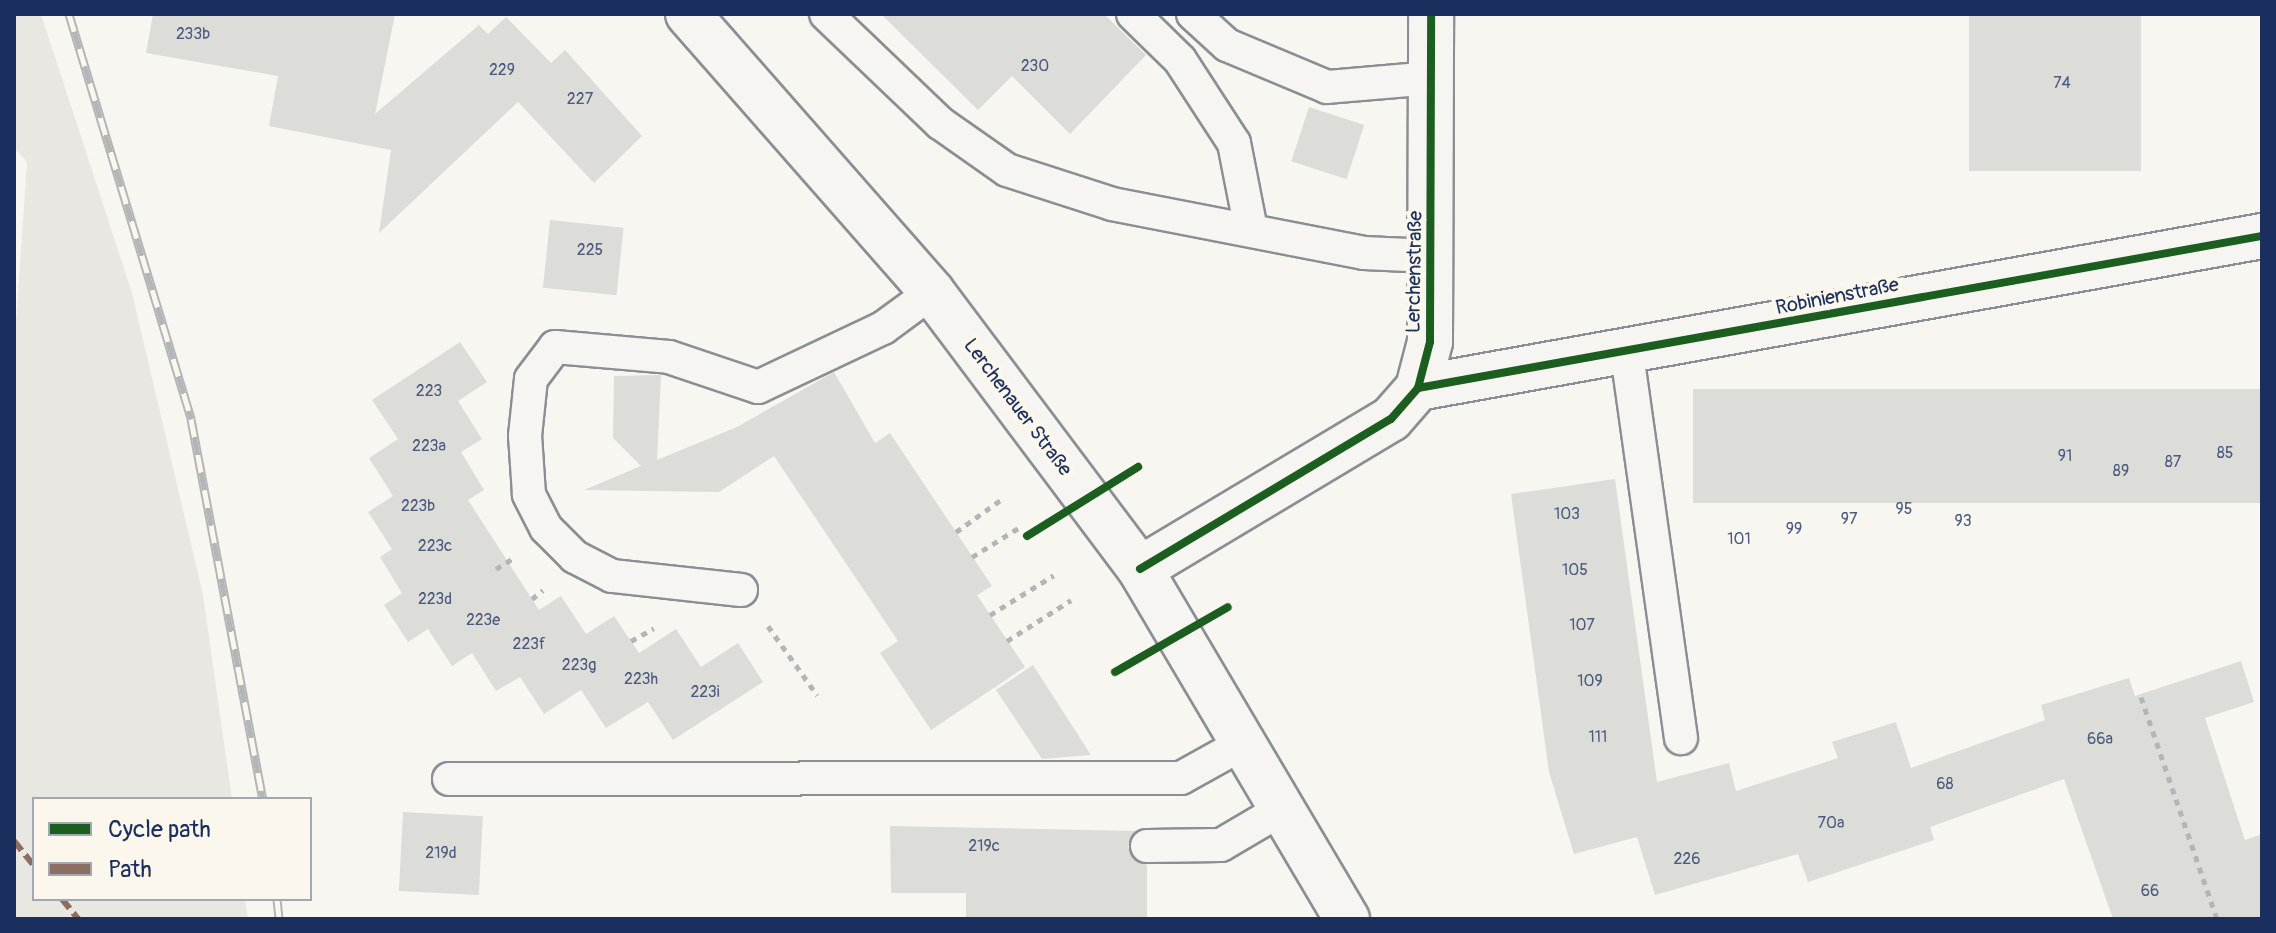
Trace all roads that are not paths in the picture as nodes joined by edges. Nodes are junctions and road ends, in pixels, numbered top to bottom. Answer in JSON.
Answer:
{"nodes":[{"id":1,"x":688,"y":14,"type":"edge"},
{"id":2,"x":826,"y":14,"type":"edge"},
{"id":3,"x":1135,"y":14,"type":"edge"},
{"id":4,"x":1193,"y":14,"type":"edge"},
{"id":5,"x":1431,"y":14,"type":"edge"},
{"id":6,"x":1431,"y":78,"type":"junction"},
{"id":7,"x":1251,"y":230,"type":"junction"},
{"id":8,"x":2262,"y":236,"type":"edge"},
{"id":9,"x":1431,"y":256,"type":"junction"},
{"id":10,"x":932,"y":292,"type":"junction"},
{"id":11,"x":1627,"y":354,"type":"junction"},
{"id":12,"x":1418,"y":388,"type":"junction"},
{"id":13,"x":1140,"y":569,"type":"junction"},
{"id":14,"x":741,"y":590,"type":"road end"},
{"id":15,"x":1681,"y":738,"type":"dead end"},
{"id":16,"x":1242,"y":744,"type":"junction"},
{"id":17,"x":449,"y":779,"type":"dead end"},
{"id":18,"x":1282,"y":809,"type":"junction"},
{"id":19,"x":1147,"y":846,"type":"dead end"},
{"id":20,"x":1347,"y":919,"type":"edge"}],
"edges":[{"from":1,"to":10,"type":"street","name":"Lerchenauer Straße"},
{"from":2,"to":7,"type":"lane"},
{"from":3,"to":7,"type":"lane"},
{"from":4,"to":6,"type":"lane"},
{"from":5,"to":6,"type":"street","name":"Lerchenstraße"},
{"from":6,"to":9,"type":"street","name":"Lerchenstraße"},
{"from":7,"to":9,"type":"lane"},
{"from":8,"to":11,"type":"street","name":"Robinienstraße"},
{"from":9,"to":12,"type":"street","name":"Lerchenstraße"},
{"from":10,"to":13,"type":"street","name":"Lerchenauer Straße"},
{"from":10,"to":14,"type":"lane"},
{"from":11,"to":12,"type":"street","name":"Robinienstraße"},
{"from":11,"to":15,"type":"lane"},
{"from":12,"to":13,"type":"street","name":"Lerchenstraße"},
{"from":13,"to":16,"type":"street","name":"Lerchenauer Straße"},
{"from":16,"to":17,"type":"lane"},
{"from":16,"to":18,"type":"street","name":"Lerchenauer Straße"},
{"from":18,"to":19,"type":"lane"},
{"from":18,"to":20,"type":"street","name":"Lerchenauer Straße"}]}
